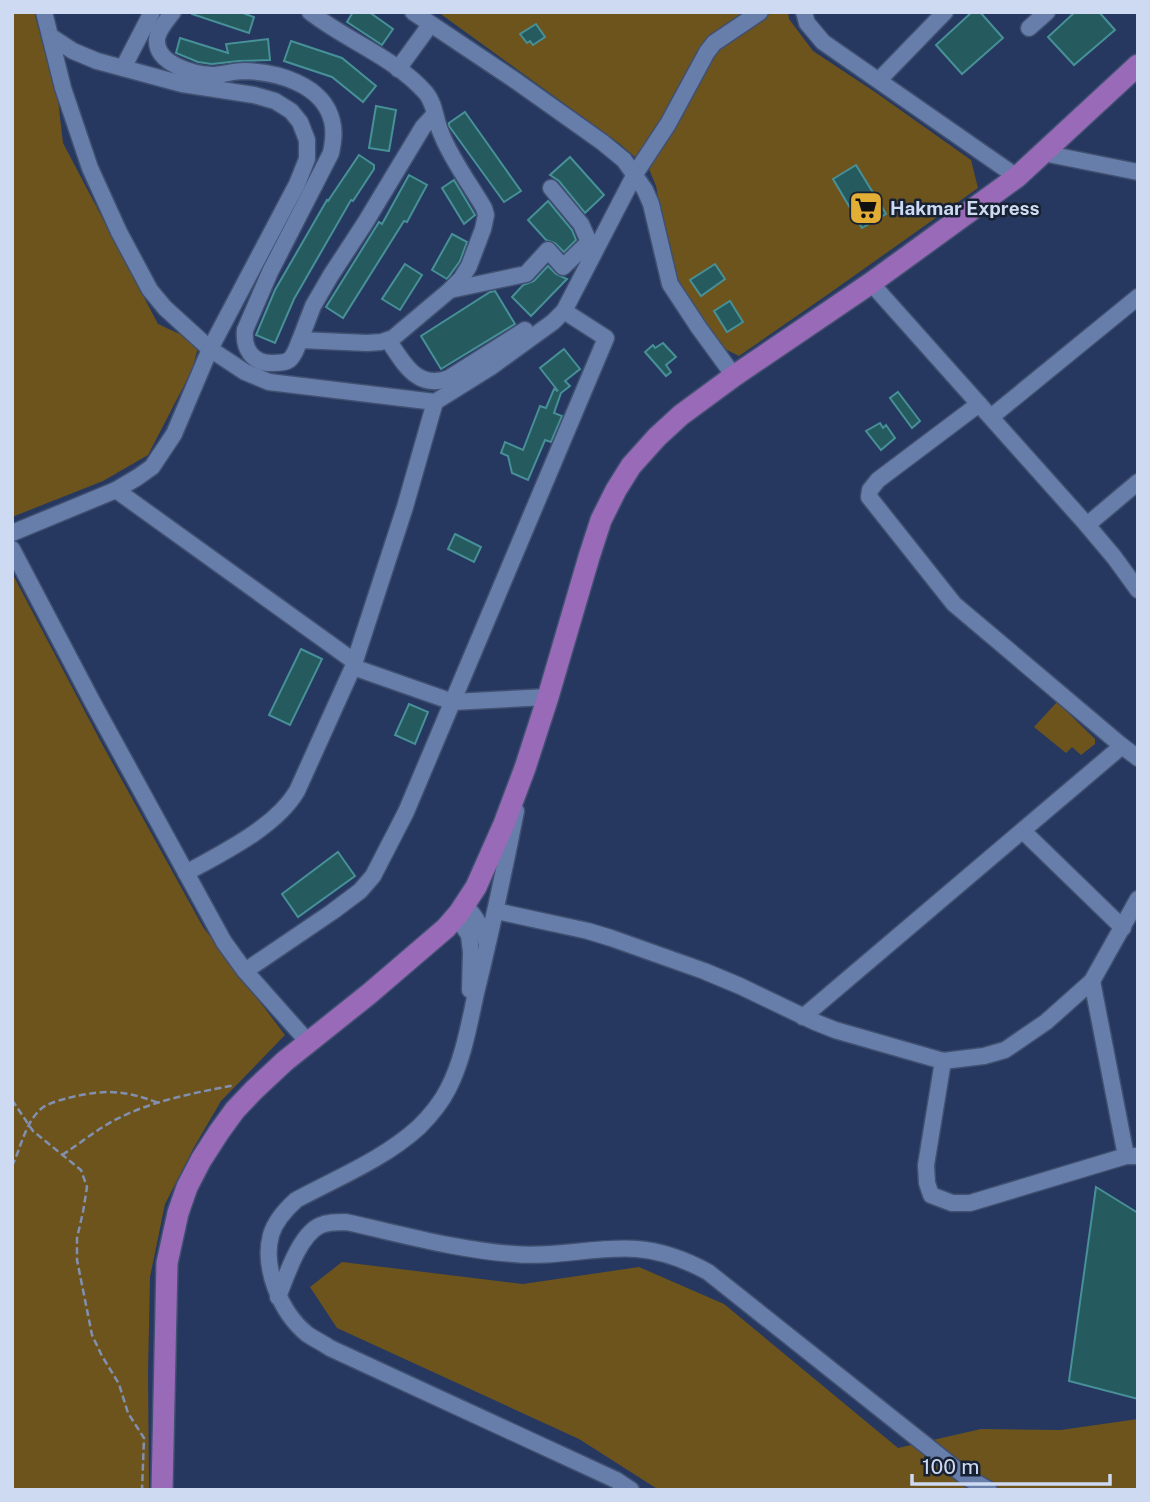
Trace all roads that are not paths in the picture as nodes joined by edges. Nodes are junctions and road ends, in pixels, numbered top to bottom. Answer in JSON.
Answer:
{"nodes":[{"id":1,"x":44,"y":12,"type":"edge"},
{"id":2,"x":152,"y":12,"type":"edge"},
{"id":3,"x":173,"y":12,"type":"edge"},
{"id":4,"x":310,"y":12,"type":"edge"},
{"id":5,"x":413,"y":12,"type":"edge"},
{"id":6,"x":760,"y":12,"type":"edge"},
{"id":7,"x":804,"y":12,"type":"edge"},
{"id":8,"x":945,"y":12,"type":"edge"},
{"id":9,"x":1047,"y":12,"type":"edge"},
{"id":10,"x":430,"y":25,"type":"junction"},
{"id":11,"x":1029,"y":28,"type":"dead end"},
{"id":12,"x":50,"y":36,"type":"junction"},
{"id":13,"x":1138,"y":65,"type":"edge"},
{"id":14,"x":123,"y":68,"type":"junction"},
{"id":15,"x":398,"y":69,"type":"junction"},
{"id":16,"x":879,"y":80,"type":"junction"},
{"id":17,"x":435,"y":114,"type":"junction"},
{"id":18,"x":1043,"y":153,"type":"junction"},
{"id":19,"x":1138,"y":172,"type":"edge"},
{"id":20,"x":635,"y":174,"type":"junction"},
{"id":21,"x":1017,"y":177,"type":"junction"},
{"id":22,"x":551,"y":188,"type":"dead end"},
{"id":23,"x":871,"y":283,"type":"junction"},
{"id":24,"x":450,"y":290,"type":"junction"},
{"id":25,"x":1138,"y":297,"type":"edge"},
{"id":26,"x":564,"y":311,"type":"junction"},
{"id":27,"x":524,"y":330,"type":"dead end"},
{"id":28,"x":300,"y":340,"type":"junction"},
{"id":29,"x":388,"y":340,"type":"junction"},
{"id":30,"x":210,"y":349,"type":"junction"},
{"id":31,"x":734,"y":376,"type":"junction"},
{"id":32,"x":435,"y":402,"type":"junction"},
{"id":33,"x":979,"y":404,"type":"junction"},
{"id":34,"x":990,"y":417,"type":"junction"},
{"id":35,"x":1138,"y":482,"type":"edge"},
{"id":36,"x":116,"y":489,"type":"junction"},
{"id":37,"x":1087,"y":525,"type":"junction"},
{"id":38,"x":12,"y":533,"type":"edge"},
{"id":39,"x":12,"y":549,"type":"edge"},
{"id":40,"x":1138,"y":590,"type":"edge"},
{"id":41,"x":354,"y":664,"type":"junction"},
{"id":42,"x":548,"y":697,"type":"junction"},
{"id":43,"x":453,"y":702,"type":"junction"},
{"id":44,"x":1122,"y":746,"type":"junction"},
{"id":45,"x":1138,"y":758,"type":"edge"},
{"id":46,"x":525,"y":768,"type":"junction"},
{"id":47,"x":1023,"y":831,"type":"junction"},
{"id":48,"x":186,"y":873,"type":"junction"},
{"id":49,"x":1138,"y":899,"type":"edge"},
{"id":50,"x":460,"y":910,"type":"junction"},
{"id":51,"x":496,"y":911,"type":"junction"},
{"id":52,"x":1123,"y":928,"type":"junction"},
{"id":53,"x":488,"y":947,"type":"junction"},
{"id":54,"x":245,"y":971,"type":"junction"},
{"id":55,"x":1093,"y":981,"type":"junction"},
{"id":56,"x":803,"y":1017,"type":"junction"},
{"id":57,"x":469,"y":1023,"type":"junction"},
{"id":58,"x":308,"y":1042,"type":"junction"},
{"id":59,"x":943,"y":1061,"type":"junction"},
{"id":60,"x":1132,"y":1156,"type":"edge"},
{"id":61,"x":278,"y":1297,"type":"junction"},
{"id":62,"x":162,"y":1490,"type":"edge"},
{"id":63,"x":631,"y":1490,"type":"edge"},
{"id":64,"x":989,"y":1490,"type":"edge"}],
"edges":[{"from":1,"to":12,"type":"street"},
{"from":2,"to":14,"type":"street"},
{"from":3,"to":28,"type":"street"},
{"from":4,"to":15,"type":"street"},
{"from":5,"to":10,"type":"street"},
{"from":6,"to":20,"type":"street"},
{"from":7,"to":16,"type":"street"},
{"from":8,"to":16,"type":"street"},
{"from":9,"to":11,"type":"street"},
{"from":10,"to":15,"type":"street"},
{"from":10,"to":20,"type":"street"},
{"from":12,"to":14,"type":"street"},
{"from":12,"to":30,"type":"street"},
{"from":13,"to":18,"type":"main road"},
{"from":14,"to":30,"type":"street"},
{"from":15,"to":17,"type":"street"},
{"from":16,"to":21,"type":"street"},
{"from":17,"to":24,"type":"street"},
{"from":17,"to":28,"type":"street"},
{"from":18,"to":19,"type":"street"},
{"from":18,"to":21,"type":"main road"},
{"from":20,"to":26,"type":"street"},
{"from":20,"to":31,"type":"street"},
{"from":21,"to":23,"type":"main road"},
{"from":22,"to":24,"type":"street"},
{"from":23,"to":31,"type":"main road"},
{"from":23,"to":33,"type":"street"},
{"from":24,"to":29,"type":"street"},
{"from":25,"to":34,"type":"street"},
{"from":26,"to":32,"type":"street"},
{"from":26,"to":43,"type":"street"},
{"from":27,"to":29,"type":"street"},
{"from":28,"to":29,"type":"street"},
{"from":30,"to":32,"type":"street"},
{"from":30,"to":36,"type":"street"},
{"from":31,"to":42,"type":"main road"},
{"from":32,"to":41,"type":"street"},
{"from":33,"to":34,"type":"street"},
{"from":33,"to":44,"type":"street"},
{"from":34,"to":37,"type":"street"},
{"from":35,"to":37,"type":"street"},
{"from":36,"to":38,"type":"street"},
{"from":36,"to":41,"type":"street"},
{"from":37,"to":40,"type":"street"},
{"from":39,"to":48,"type":"street"},
{"from":41,"to":43,"type":"street"},
{"from":41,"to":48,"type":"street"},
{"from":42,"to":43,"type":"street"},
{"from":42,"to":46,"type":"main road"},
{"from":43,"to":54,"type":"street"},
{"from":44,"to":45,"type":"street"},
{"from":44,"to":47,"type":"street"},
{"from":46,"to":50,"type":"main road"},
{"from":46,"to":51,"type":"street"},
{"from":47,"to":52,"type":"street"},
{"from":47,"to":56,"type":"street"},
{"from":48,"to":54,"type":"street"},
{"from":49,"to":52,"type":"street"},
{"from":50,"to":53,"type":"street"},
{"from":50,"to":57,"type":"street"},
{"from":50,"to":58,"type":"main road"},
{"from":51,"to":53,"type":"street"},
{"from":51,"to":56,"type":"street"},
{"from":52,"to":55,"type":"street"},
{"from":53,"to":57,"type":"street"},
{"from":54,"to":58,"type":"street"},
{"from":55,"to":59,"type":"street"},
{"from":55,"to":60,"type":"street"},
{"from":56,"to":59,"type":"street"},
{"from":57,"to":61,"type":"street"},
{"from":58,"to":62,"type":"main road"},
{"from":59,"to":60,"type":"street"},
{"from":61,"to":63,"type":"street"},
{"from":61,"to":64,"type":"street"}]}
